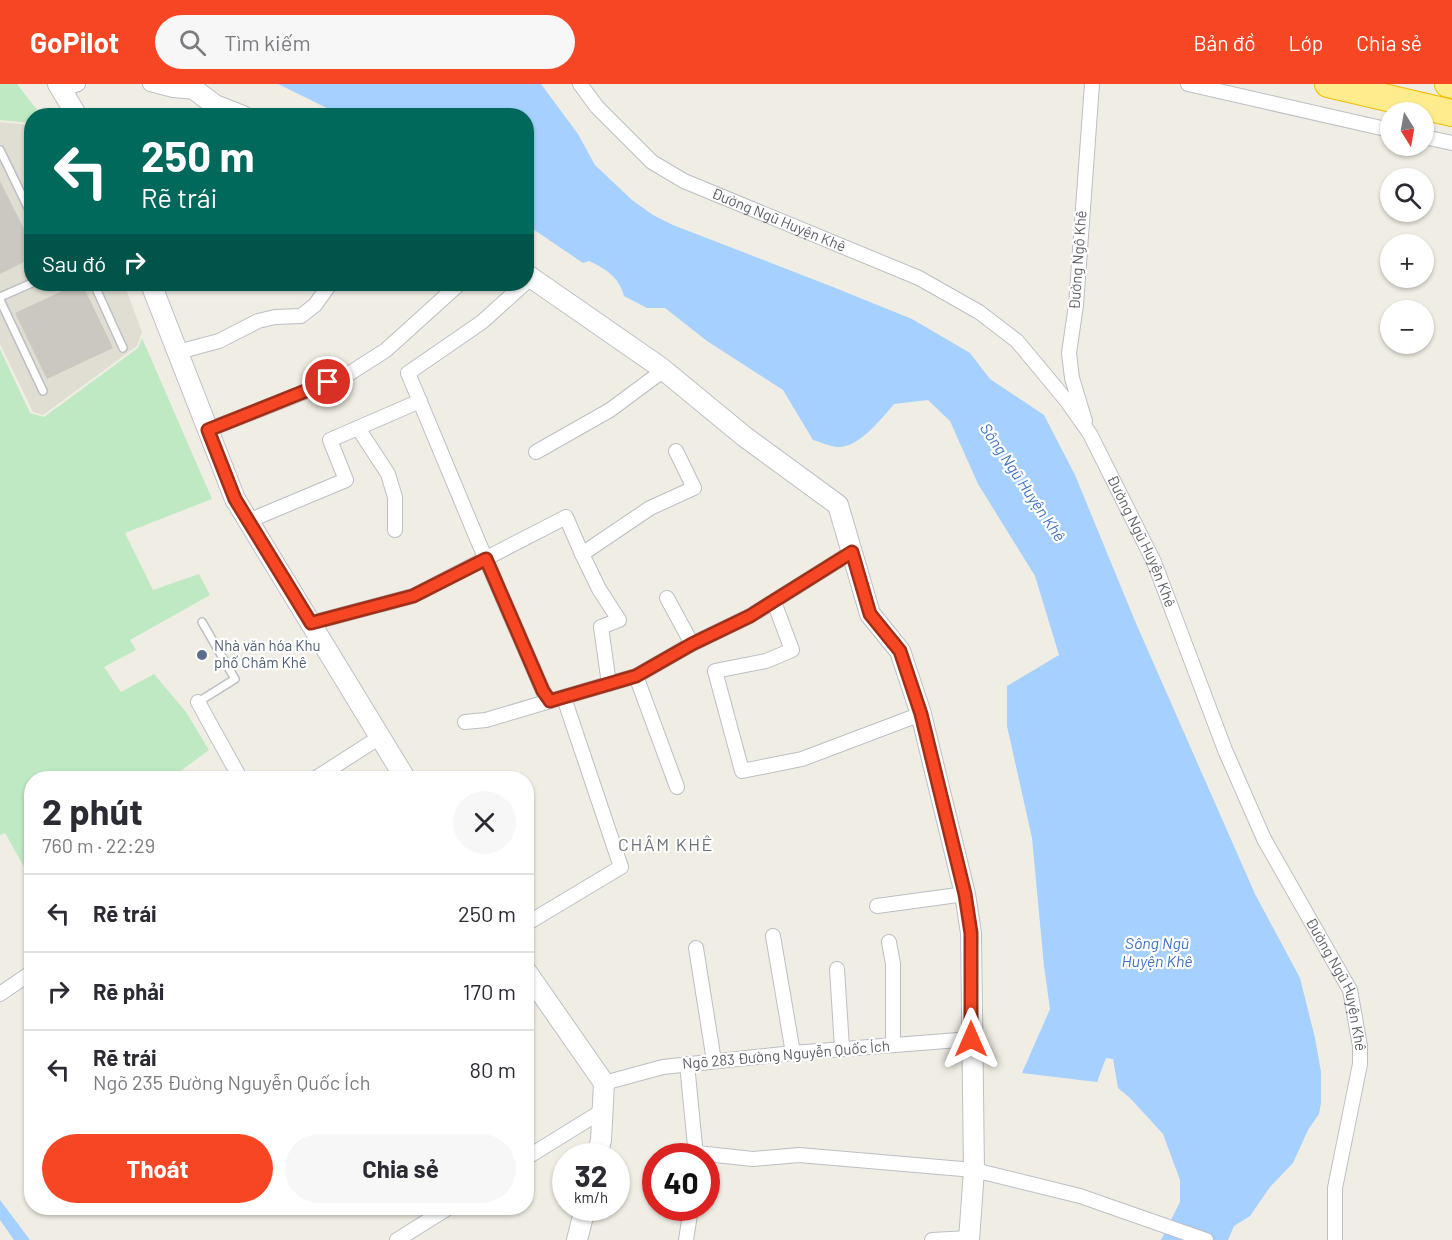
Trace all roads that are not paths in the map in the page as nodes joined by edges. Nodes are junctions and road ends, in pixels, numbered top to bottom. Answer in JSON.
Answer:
{"nodes":[{"id":1,"x":150,"y":84,"type":"edge"},
{"id":2,"x":580,"y":84,"type":"edge"},
{"id":3,"x":1092,"y":84,"type":"edge"},
{"id":4,"x":1188,"y":84,"type":"edge"},
{"id":5,"x":1328,"y":84,"type":"edge"},
{"id":6,"x":66,"y":86,"type":"edge"},
{"id":7,"x":193,"y":88,"type":"edge"},
{"id":8,"x":74,"y":108,"type":"edge"},
{"id":9,"x":223,"y":108,"type":"edge"},
{"id":10,"x":1452,"y":113,"type":"edge"},
{"id":11,"x":1380,"y":128,"type":"edge"},
{"id":12,"x":1434,"y":139,"type":"edge"},
{"id":13,"x":1452,"y":143,"type":"edge"},
{"id":14,"x":0,"y":150,"type":"edge"},
{"id":15,"x":24,"y":200,"type":"edge"},
{"id":16,"x":534,"y":284,"type":"edge"},
{"id":17,"x":24,"y":287,"type":"edge"},
{"id":18,"x":97,"y":291,"type":"edge"},
{"id":19,"x":154,"y":291,"type":"edge"},
{"id":20,"x":325,"y":291,"type":"edge"},
{"id":21,"x":451,"y":291,"type":"edge"},
{"id":22,"x":514,"y":291,"type":"edge"},
{"id":23,"x":0,"y":299,"type":"edge"},
{"id":24,"x":123,"y":348,"type":"dead end"},
{"id":25,"x":178,"y":352,"type":"junction"},
{"id":26,"x":664,"y":370,"type":"junction"},
{"id":27,"x":43,"y":391,"type":"dead end"},
{"id":28,"x":420,"y":401,"type":"junction"},
{"id":29,"x":358,"y":428,"type":"junction"},
{"id":30,"x":208,"y":430,"type":"junction"},
{"id":31,"x":1090,"y":434,"type":"junction"},
{"id":32,"x":676,"y":451,"type":"dead end"},
{"id":33,"x":536,"y":452,"type":"dead end"},
{"id":34,"x":248,"y":520,"type":"junction"},
{"id":35,"x":395,"y":530,"type":"dead end"},
{"id":36,"x":852,"y":552,"type":"junction"},
{"id":37,"x":582,"y":554,"type":"junction"},
{"id":38,"x":486,"y":559,"type":"junction"},
{"id":39,"x":667,"y":598,"type":"dead end"},
{"id":40,"x":774,"y":602,"type":"junction"},
{"id":41,"x":202,"y":622,"type":"dead end"},
{"id":42,"x":311,"y":623,"type":"junction"},
{"id":43,"x":692,"y":644,"type":"junction"},
{"id":44,"x":636,"y":676,"type":"junction"},
{"id":45,"x":609,"y":684,"type":"junction"},
{"id":46,"x":557,"y":699,"type":"junction"},
{"id":47,"x":198,"y":702,"type":"joint"},
{"id":48,"x":921,"y":714,"type":"junction"},
{"id":49,"x":465,"y":722,"type":"dead end"},
{"id":50,"x":380,"y":736,"type":"junction"},
{"id":51,"x":236,"y":771,"type":"edge"},
{"id":52,"x":327,"y":771,"type":"edge"},
{"id":53,"x":401,"y":771,"type":"edge"},
{"id":54,"x":677,"y":787,"type":"dead end"},
{"id":55,"x":965,"y":894,"type":"junction"},
{"id":56,"x":877,"y":906,"type":"dead end"},
{"id":57,"x":534,"y":919,"type":"edge"},
{"id":58,"x":773,"y":936,"type":"dead end"},
{"id":59,"x":889,"y":942,"type":"dead end"},
{"id":60,"x":696,"y":948,"type":"dead end"},
{"id":61,"x":837,"y":969,"type":"dead end"},
{"id":62,"x":24,"y":978,"type":"edge"},
{"id":63,"x":534,"y":982,"type":"edge"},
{"id":64,"x":0,"y":994,"type":"edge"},
{"id":65,"x":971,"y":1039,"type":"junction"},
{"id":66,"x":893,"y":1044,"type":"junction"},
{"id":67,"x":842,"y":1048,"type":"junction"},
{"id":68,"x":794,"y":1053,"type":"junction"},
{"id":69,"x":714,"y":1061,"type":"junction"},
{"id":70,"x":687,"y":1064,"type":"junction"},
{"id":71,"x":604,"y":1083,"type":"junction"},
{"id":72,"x":602,"y":1111,"type":"junction"},
{"id":73,"x":600,"y":1143,"type":"edge"},
{"id":74,"x":696,"y":1143,"type":"edge"},
{"id":75,"x":534,"y":1153,"type":"edge"},
{"id":76,"x":720,"y":1156,"type":"edge"},
{"id":77,"x":974,"y":1170,"type":"junction"},
{"id":78,"x":437,"y":1215,"type":"edge"},
{"id":79,"x":582,"y":1221,"type":"edge"},
{"id":80,"x":689,"y":1221,"type":"edge"},
{"id":81,"x":969,"y":1239,"type":"edge"},
{"id":82,"x":397,"y":1240,"type":"edge"},
{"id":83,"x":578,"y":1240,"type":"edge"},
{"id":84,"x":686,"y":1240,"type":"edge"},
{"id":85,"x":932,"y":1240,"type":"edge"},
{"id":86,"x":1206,"y":1240,"type":"edge"},
{"id":87,"x":1335,"y":1240,"type":"edge"}],
"edges":[{"from":1,"to":7,"type":"street"},
{"from":2,"to":31,"type":"street","name":"Đường Ngũ Huyện Khê"},
{"from":3,"to":31,"type":"street","name":"Đường Ngô Khê"},
{"from":4,"to":11,"type":"street"},
{"from":5,"to":10,"type":"highway"},
{"from":6,"to":8,"type":"street"},
{"from":7,"to":9,"type":"street"},
{"from":12,"to":13,"type":"street"},
{"from":14,"to":15,"type":"lane"},
{"from":16,"to":26,"type":"street"},
{"from":17,"to":23,"type":"lane"},
{"from":18,"to":24,"type":"lane"},
{"from":19,"to":25,"type":"street"},
{"from":20,"to":25,"type":"street"},
{"from":21,"to":30,"type":"street"},
{"from":22,"to":28,"type":"street"},
{"from":23,"to":27,"type":"lane"},
{"from":25,"to":30,"type":"street"},
{"from":26,"to":33,"type":"street"},
{"from":26,"to":36,"type":"street"},
{"from":28,"to":29,"type":"street"},
{"from":28,"to":38,"type":"street"},
{"from":29,"to":34,"type":"street"},
{"from":29,"to":35,"type":"street"},
{"from":30,"to":34,"type":"street"},
{"from":31,"to":87,"type":"street","name":"Đường Ngũ Huyện Khê"},
{"from":32,"to":37,"type":"street"},
{"from":34,"to":42,"type":"street"},
{"from":36,"to":40,"type":"street"},
{"from":36,"to":48,"type":"street"},
{"from":37,"to":38,"type":"street"},
{"from":37,"to":45,"type":"street"},
{"from":38,"to":42,"type":"street"},
{"from":38,"to":46,"type":"street"},
{"from":39,"to":43,"type":"street"},
{"from":40,"to":43,"type":"street"},
{"from":40,"to":48,"type":"street"},
{"from":41,"to":47,"type":"lane"},
{"from":42,"to":50,"type":"street"},
{"from":43,"to":44,"type":"street"},
{"from":44,"to":45,"type":"street"},
{"from":44,"to":54,"type":"street"},
{"from":45,"to":46,"type":"street"},
{"from":46,"to":49,"type":"street"},
{"from":46,"to":57,"type":"street"},
{"from":47,"to":51,"type":"street"},
{"from":48,"to":55,"type":"street"},
{"from":50,"to":52,"type":"street"},
{"from":50,"to":53,"type":"street"},
{"from":55,"to":56,"type":"street"},
{"from":55,"to":65,"type":"street"},
{"from":58,"to":68,"type":"street"},
{"from":59,"to":66,"type":"street"},
{"from":60,"to":69,"type":"street"},
{"from":61,"to":67,"type":"street"},
{"from":62,"to":64,"type":"street"},
{"from":63,"to":71,"type":"street"},
{"from":65,"to":66,"type":"street","name":"Ngõ 283 Đường Nguyễn Quốc Ích"},
{"from":65,"to":77,"type":"street"},
{"from":66,"to":67,"type":"street","name":"Ngõ 283 Đường Nguyễn Quốc Ích"},
{"from":67,"to":68,"type":"street","name":"Ngõ 283 Đường Nguyễn Quốc Ích"},
{"from":68,"to":69,"type":"street","name":"Ngõ 283 Đường Nguyễn Quốc Ích"},
{"from":69,"to":70,"type":"street","name":"Ngõ 283 Đường Nguyễn Quốc Ích"},
{"from":70,"to":71,"type":"street","name":"Ngõ 283 Đường Nguyễn Quốc Ích"},
{"from":70,"to":74,"type":"street"},
{"from":71,"to":72,"type":"street"},
{"from":72,"to":73,"type":"street"},
{"from":72,"to":75,"type":"street"},
{"from":76,"to":77,"type":"street"},
{"from":77,"to":81,"type":"street"},
{"from":77,"to":86,"type":"street"},
{"from":78,"to":82,"type":"street"},
{"from":79,"to":83,"type":"street"},
{"from":80,"to":84,"type":"street"},
{"from":81,"to":85,"type":"street"}]}
